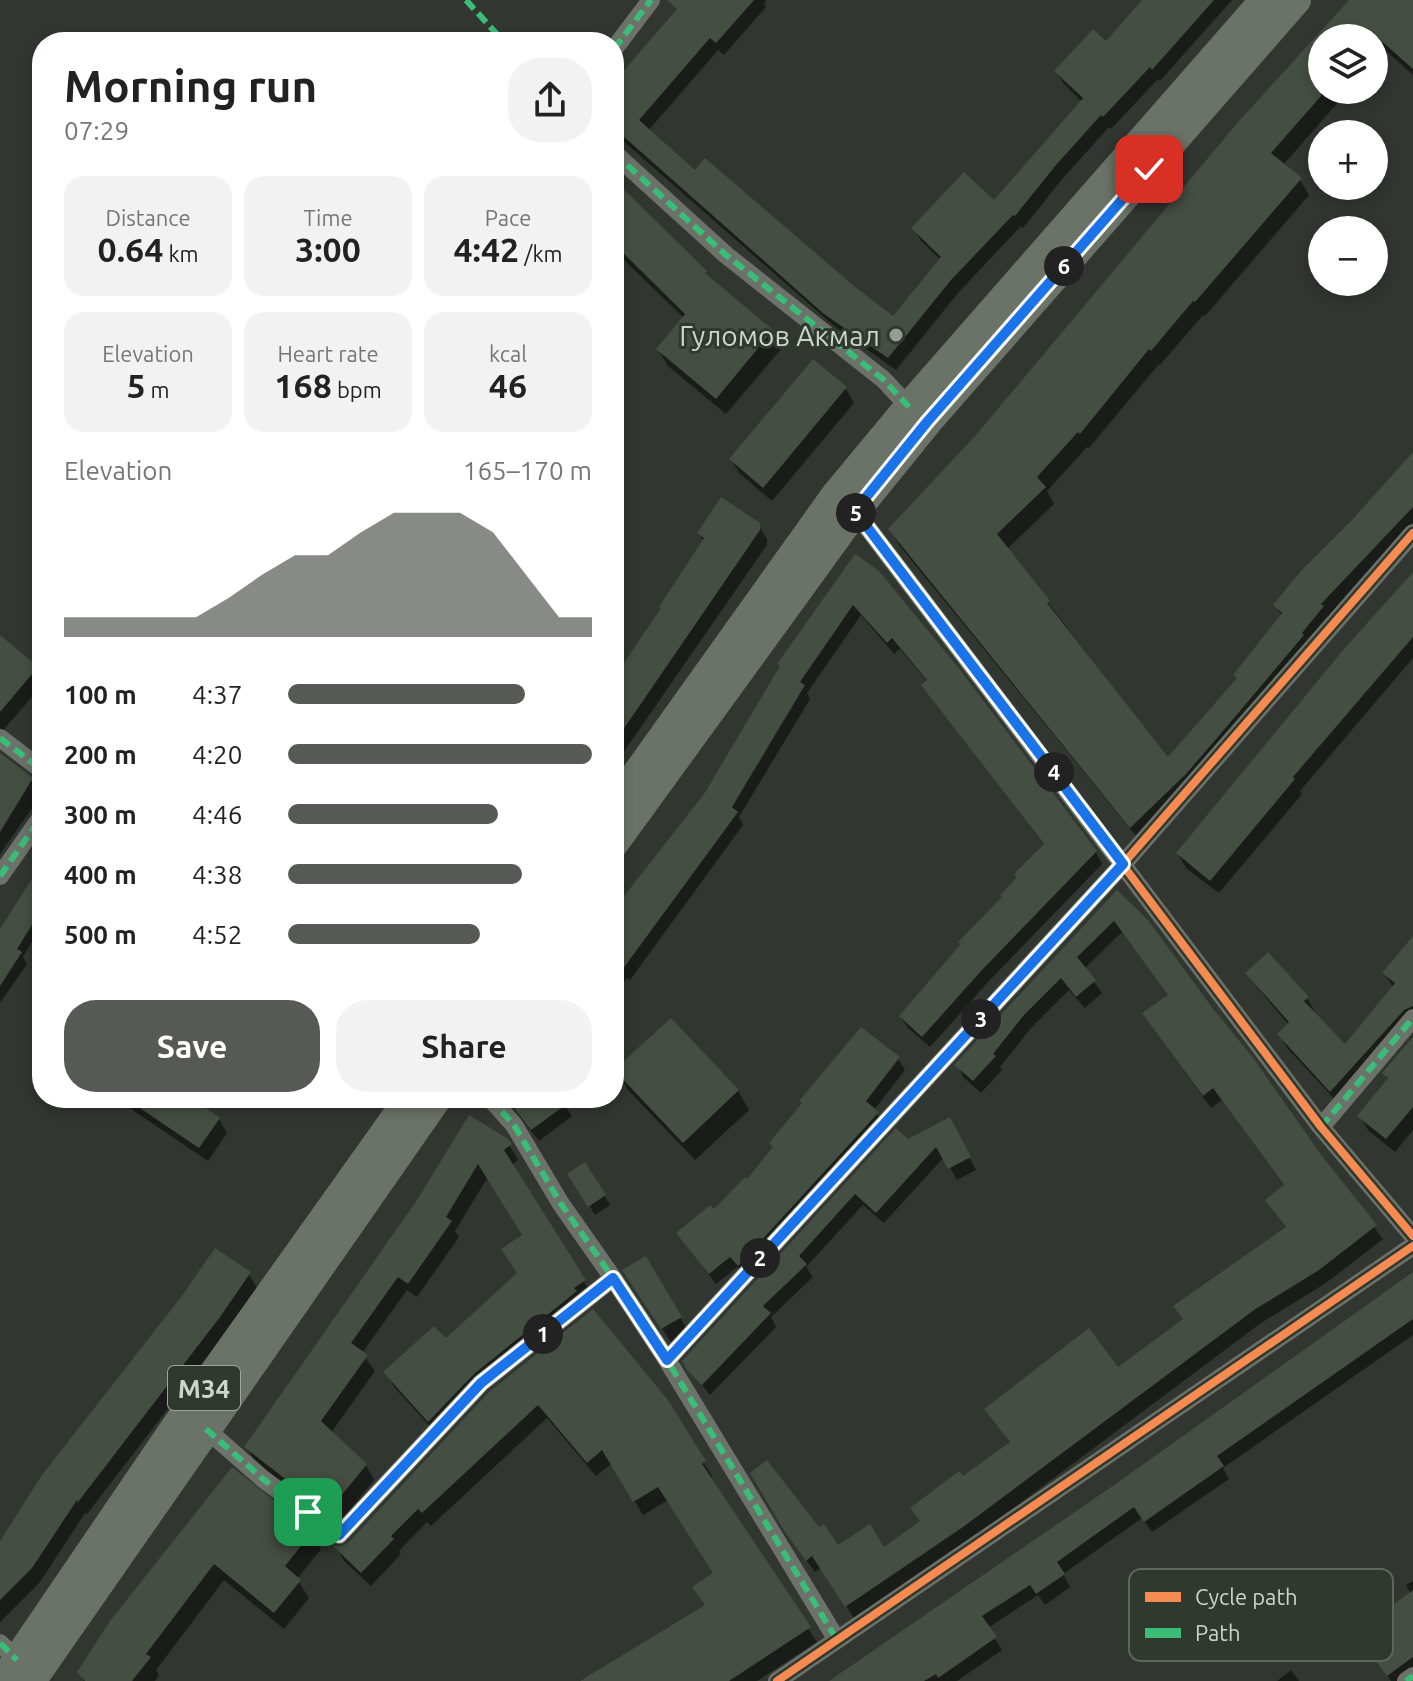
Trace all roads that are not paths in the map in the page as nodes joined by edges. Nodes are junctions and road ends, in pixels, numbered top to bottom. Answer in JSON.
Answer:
{"nodes":[{"id":1,"x":651,"y":0,"type":"edge"},
{"id":2,"x":1265,"y":0,"type":"edge"},
{"id":3,"x":1296,"y":0,"type":"edge"},
{"id":4,"x":624,"y":36,"type":"edge"},
{"id":5,"x":624,"y":162,"type":"edge"},
{"id":6,"x":909,"y":407,"type":"junction"},
{"id":7,"x":855,"y":511,"type":"junction"},
{"id":8,"x":1413,"y":533,"type":"edge"},
{"id":9,"x":0,"y":738,"type":"edge"},
{"id":10,"x":32,"y":762,"type":"edge"},
{"id":11,"x":624,"y":792,"type":"edge"},
{"id":12,"x":624,"y":829,"type":"edge"},
{"id":13,"x":32,"y":830,"type":"edge"},
{"id":14,"x":1123,"y":864,"type":"junction"},
{"id":15,"x":0,"y":876,"type":"edge"},
{"id":16,"x":1413,"y":1018,"type":"edge"},
{"id":17,"x":403,"y":1108,"type":"edge"},
{"id":18,"x":430,"y":1108,"type":"edge"},
{"id":19,"x":499,"y":1108,"type":"edge"},
{"id":20,"x":1321,"y":1127,"type":"junction"},
{"id":21,"x":1413,"y":1236,"type":"edge"},
{"id":22,"x":1413,"y":1246,"type":"edge"},
{"id":23,"x":613,"y":1278,"type":"junction"},
{"id":24,"x":667,"y":1360,"type":"junction"},
{"id":25,"x":206,"y":1429,"type":"junction"},
{"id":26,"x":837,"y":1640,"type":"junction"},
{"id":27,"x":13,"y":1666,"type":"edge"},
{"id":28,"x":1413,"y":1676,"type":"edge"},
{"id":29,"x":777,"y":1681,"type":"edge"},
{"id":30,"x":1406,"y":1681,"type":"edge"}],
"edges":[{"from":1,"to":4,"type":"street"},
{"from":2,"to":6,"type":"main road"},
{"from":3,"to":7,"type":"main road"},
{"from":5,"to":6,"type":"street"},
{"from":6,"to":11,"type":"main road"},
{"from":7,"to":12,"type":"main road"},
{"from":7,"to":14,"type":"street"},
{"from":8,"to":14,"type":"street"},
{"from":9,"to":10,"type":"street"},
{"from":13,"to":15,"type":"street"},
{"from":14,"to":20,"type":"street"},
{"from":14,"to":24,"type":"street"},
{"from":16,"to":20,"type":"street"},
{"from":17,"to":27,"type":"main road","number":"M34"},
{"from":18,"to":25,"type":"main road","number":"M34"},
{"from":19,"to":23,"type":"street"},
{"from":20,"to":21,"type":"street"},
{"from":22,"to":26,"type":"street"},
{"from":23,"to":24,"type":"street"},
{"from":23,"to":25,"type":"street"},
{"from":24,"to":26,"type":"street"},
{"from":25,"to":27,"type":"main road","number":"M34"},
{"from":26,"to":29,"type":"street"},
{"from":28,"to":30,"type":"street"}]}
